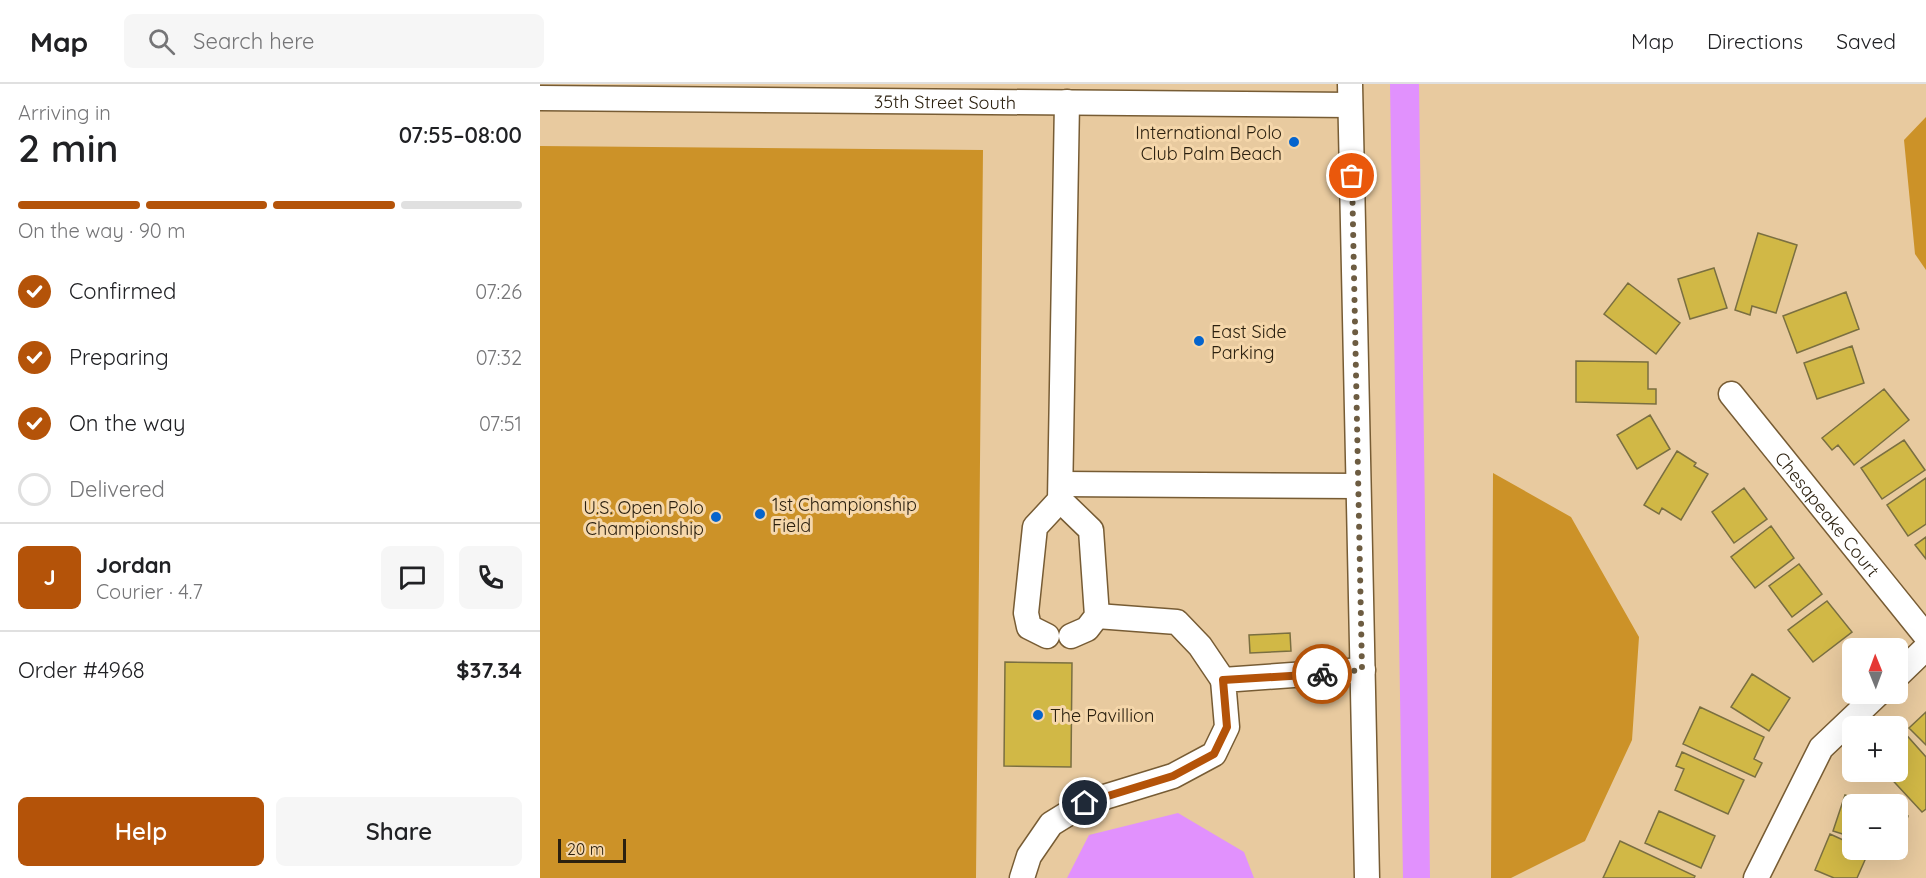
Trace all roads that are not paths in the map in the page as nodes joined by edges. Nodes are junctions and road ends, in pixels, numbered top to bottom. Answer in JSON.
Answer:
{"nodes":[{"id":1,"x":1350,"y":94,"type":"edge"},
{"id":2,"x":540,"y":98,"type":"edge"},
{"id":3,"x":1067,"y":102,"type":"junction"},
{"id":4,"x":1731,"y":394,"type":"dead end"},
{"id":5,"x":1358,"y":486,"type":"junction"},
{"id":6,"x":1061,"y":492,"type":"junction"},
{"id":7,"x":1097,"y":616,"type":"junction"},
{"id":8,"x":1926,"y":636,"type":"edge"},
{"id":9,"x":1926,"y":648,"type":"edge"},
{"id":10,"x":1908,"y":665,"type":"edge"},
{"id":11,"x":1362,"y":670,"type":"junction"},
{"id":12,"x":1223,"y":680,"type":"junction"},
{"id":13,"x":1867,"y":704,"type":"edge"},
{"id":14,"x":1022,"y":878,"type":"edge"},
{"id":15,"x":1367,"y":878,"type":"edge"},
{"id":16,"x":1756,"y":878,"type":"edge"}],
"edges":[{"from":1,"to":3,"type":"street","name":"35th Street South"},
{"from":1,"to":5,"type":"street"},
{"from":2,"to":3,"type":"street","name":"35th Street South"},
{"from":3,"to":6,"type":"street"},
{"from":4,"to":8,"type":"street","name":"Chesapeake Court"},
{"from":5,"to":6,"type":"street"},
{"from":5,"to":11,"type":"street"},
{"from":6,"to":7,"type":"street"},
{"from":6,"to":7,"type":"street"},
{"from":7,"to":12,"type":"street"},
{"from":9,"to":10,"type":"street"},
{"from":11,"to":12,"type":"street"},
{"from":11,"to":15,"type":"street"},
{"from":12,"to":14,"type":"street"},
{"from":13,"to":16,"type":"street"}]}
